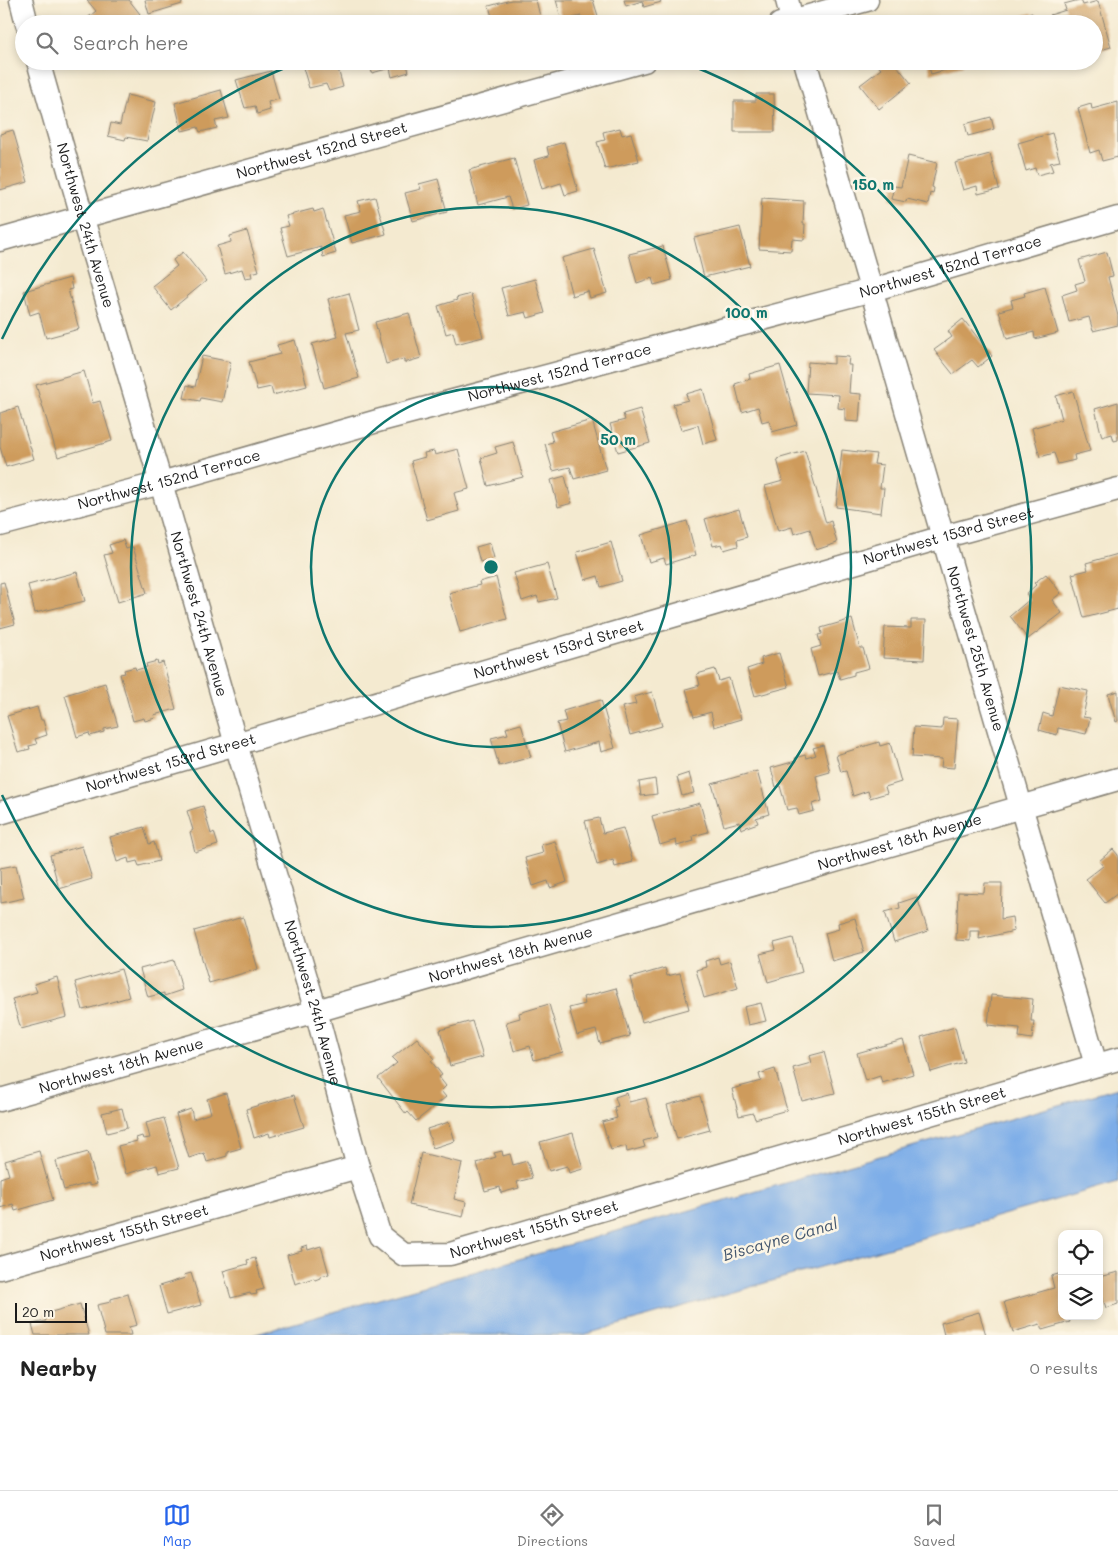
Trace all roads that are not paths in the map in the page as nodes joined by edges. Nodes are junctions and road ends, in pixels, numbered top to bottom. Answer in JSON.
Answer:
{"nodes":[{"id":1,"x":21,"y":0,"type":"edge"},
{"id":2,"x":867,"y":0,"type":"edge"},
{"id":3,"x":25,"y":15,"type":"edge"},
{"id":4,"x":797,"y":15,"type":"edge"},
{"id":5,"x":41,"y":70,"type":"edge"},
{"id":6,"x":611,"y":70,"type":"edge"},
{"id":7,"x":807,"y":70,"type":"edge"},
{"id":8,"x":82,"y":216,"type":"junction"},
{"id":9,"x":1118,"y":218,"type":"edge"},
{"id":10,"x":0,"y":240,"type":"edge"},
{"id":11,"x":872,"y":290,"type":"junction"},
{"id":12,"x":161,"y":482,"type":"junction"},
{"id":13,"x":1118,"y":489,"type":"edge"},
{"id":14,"x":0,"y":526,"type":"edge"},
{"id":15,"x":943,"y":537,"type":"junction"},
{"id":16,"x":236,"y":744,"type":"junction"},
{"id":17,"x":1118,"y":779,"type":"edge"},
{"id":18,"x":1020,"y":806,"type":"junction"},
{"id":19,"x":0,"y":813,"type":"edge"},
{"id":20,"x":316,"y":1011,"type":"junction"},
{"id":21,"x":1118,"y":1058,"type":"edge"},
{"id":22,"x":1096,"y":1065,"type":"junction"},
{"id":23,"x":0,"y":1100,"type":"edge"},
{"id":24,"x":358,"y":1167,"type":"junction"},
{"id":25,"x":0,"y":1268,"type":"edge"}],
"edges":[{"from":1,"to":3,"type":"street"},
{"from":2,"to":4,"type":"street"},
{"from":5,"to":8,"type":"street","name":"Northwest 24th Avenue"},
{"from":6,"to":8,"type":"street","name":"Northwest 152nd Street"},
{"from":7,"to":11,"type":"street","name":"Northwest 25th Avenue"},
{"from":8,"to":10,"type":"street","name":"Northwest 152nd Street"},
{"from":8,"to":12,"type":"street","name":"Northwest 24th Avenue"},
{"from":9,"to":11,"type":"street","name":"Northwest 152nd Terrace"},
{"from":11,"to":12,"type":"street","name":"Northwest 152nd Terrace"},
{"from":11,"to":15,"type":"street","name":"Northwest 25th Avenue"},
{"from":12,"to":14,"type":"street","name":"Northwest 152nd Terrace"},
{"from":12,"to":16,"type":"street","name":"Northwest 24th Avenue"},
{"from":13,"to":15,"type":"street","name":"Northwest 153rd Street"},
{"from":15,"to":16,"type":"street","name":"Northwest 153rd Street"},
{"from":15,"to":18,"type":"street","name":"Northwest 25th Avenue"},
{"from":16,"to":19,"type":"street","name":"Northwest 153rd Street"},
{"from":16,"to":20,"type":"street","name":"Northwest 24th Avenue"},
{"from":17,"to":18,"type":"street","name":"Northwest 18th Avenue"},
{"from":18,"to":20,"type":"street","name":"Northwest 18th Avenue"},
{"from":18,"to":22,"type":"street","name":"Northwest 25th Avenue"},
{"from":20,"to":23,"type":"street","name":"Northwest 18th Avenue"},
{"from":20,"to":24,"type":"street","name":"Northwest 24th Avenue"},
{"from":21,"to":22,"type":"street","name":"Northwest 155th Street"},
{"from":22,"to":24,"type":"street","name":"Northwest 155th Street"},
{"from":24,"to":25,"type":"street","name":"Northwest 155th Street"}]}
